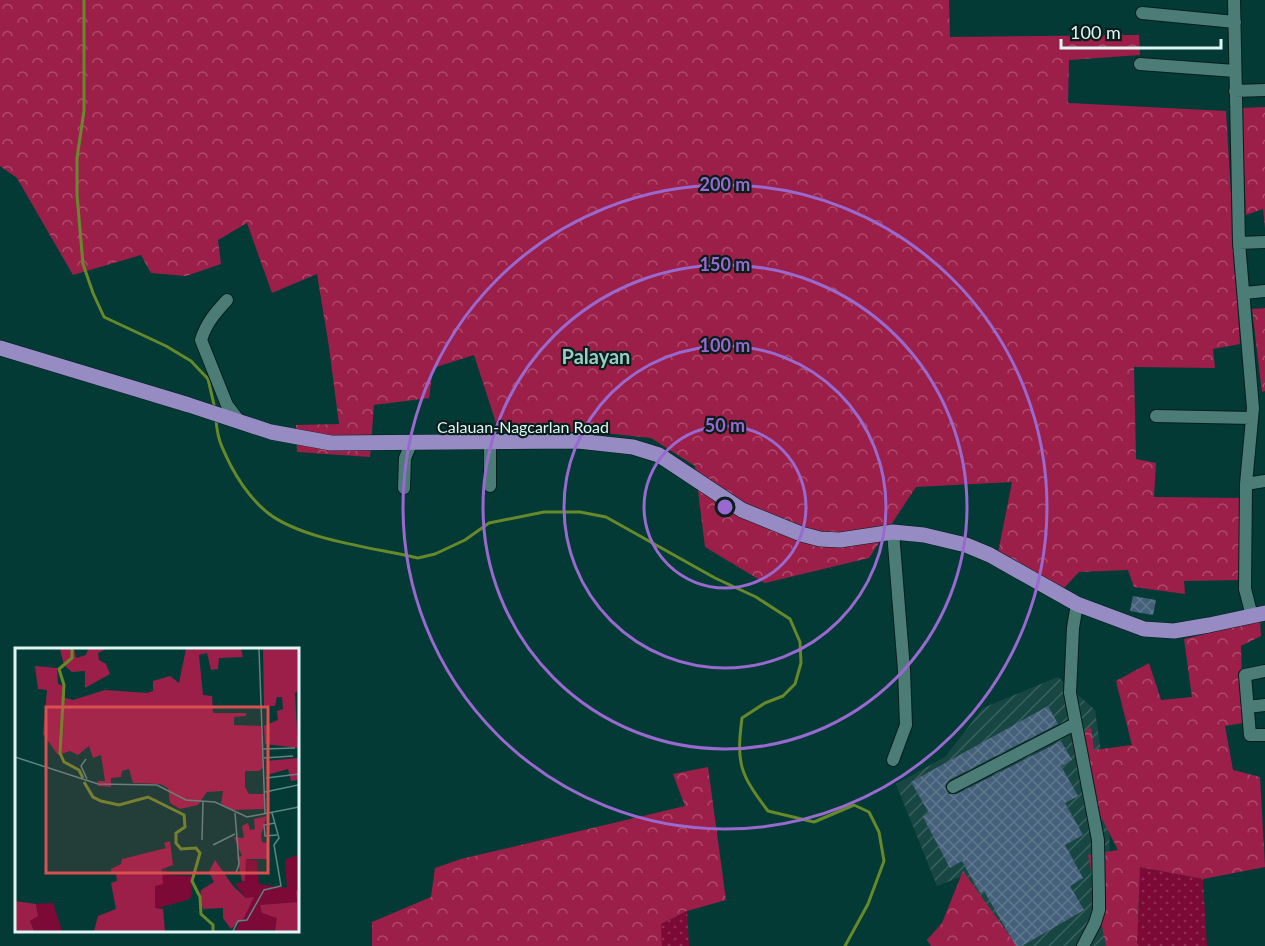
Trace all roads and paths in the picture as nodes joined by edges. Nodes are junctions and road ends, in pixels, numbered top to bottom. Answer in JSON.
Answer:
{"nodes":[{"id":1,"x":1234,"y":0,"type":"edge"},
{"id":2,"x":1142,"y":13,"type":"dead end"},
{"id":3,"x":1235,"y":21,"type":"junction"},
{"id":4,"x":1140,"y":64,"type":"dead end"},
{"id":5,"x":1234,"y":70,"type":"junction"},
{"id":6,"x":1265,"y":90,"type":"edge"},
{"id":7,"x":1235,"y":91,"type":"junction"},
{"id":8,"x":1265,"y":242,"type":"edge"},
{"id":9,"x":1239,"y":243,"type":"junction"},
{"id":10,"x":1265,"y":291,"type":"edge"},
{"id":11,"x":1244,"y":293,"type":"junction"},
{"id":12,"x":227,"y":300,"type":"dead end"},
{"id":13,"x":0,"y":348,"type":"edge"},
{"id":14,"x":1257,"y":411,"type":"edge"},
{"id":15,"x":1156,"y":416,"type":"dead end"},
{"id":16,"x":234,"y":420,"type":"junction"},
{"id":17,"x":490,"y":443,"type":"junction"},
{"id":18,"x":411,"y":444,"type":"junction"},
{"id":19,"x":1265,"y":480,"type":"edge"},
{"id":20,"x":1246,"y":484,"type":"junction"},
{"id":21,"x":490,"y":486,"type":"dead end"},
{"id":22,"x":404,"y":488,"type":"dead end"},
{"id":23,"x":893,"y":532,"type":"junction"},
{"id":24,"x":1077,"y":604,"type":"junction"},
{"id":25,"x":1258,"y":614,"type":"edge"},
{"id":26,"x":1265,"y":671,"type":"edge"},
{"id":27,"x":1265,"y":705,"type":"edge"},
{"id":28,"x":1248,"y":707,"type":"junction"},
{"id":29,"x":1075,"y":724,"type":"junction"},
{"id":30,"x":1265,"y":735,"type":"edge"},
{"id":31,"x":893,"y":760,"type":"dead end"},
{"id":32,"x":953,"y":787,"type":"dead end"},
{"id":33,"x":1083,"y":946,"type":"edge"}],
"edges":[{"from":1,"to":3,"type":"street"},
{"from":2,"to":3,"type":"street"},
{"from":3,"to":5,"type":"street"},
{"from":4,"to":5,"type":"street"},
{"from":5,"to":7,"type":"street"},
{"from":6,"to":7,"type":"street"},
{"from":7,"to":9,"type":"street"},
{"from":8,"to":9,"type":"street"},
{"from":9,"to":11,"type":"street"},
{"from":10,"to":11,"type":"street"},
{"from":11,"to":14,"type":"street"},
{"from":12,"to":16,"type":"street"},
{"from":13,"to":16,"type":"main road","name":"Calauan-Nagcarlan Road"},
{"from":14,"to":15,"type":"street"},
{"from":14,"to":20,"type":"street"},
{"from":16,"to":18,"type":"main road","name":"Calauan-Nagcarlan Road"},
{"from":17,"to":18,"type":"main road","name":"Calauan-Nagcarlan Road"},
{"from":17,"to":21,"type":"street"},
{"from":17,"to":23,"type":"main road","name":"Calauan-Nagcarlan Road"},
{"from":18,"to":22,"type":"street"},
{"from":19,"to":20,"type":"street"},
{"from":20,"to":25,"type":"street"},
{"from":23,"to":24,"type":"main road","name":"Calauan-Nagcarlan Road"},
{"from":23,"to":31,"type":"street"},
{"from":24,"to":25,"type":"main road","name":"Calauan-Nagcarlan Road"},
{"from":24,"to":29,"type":"street"},
{"from":26,"to":28,"type":"street"},
{"from":27,"to":28,"type":"street"},
{"from":28,"to":30,"type":"street"},
{"from":29,"to":32,"type":"street"},
{"from":29,"to":33,"type":"street"}]}
